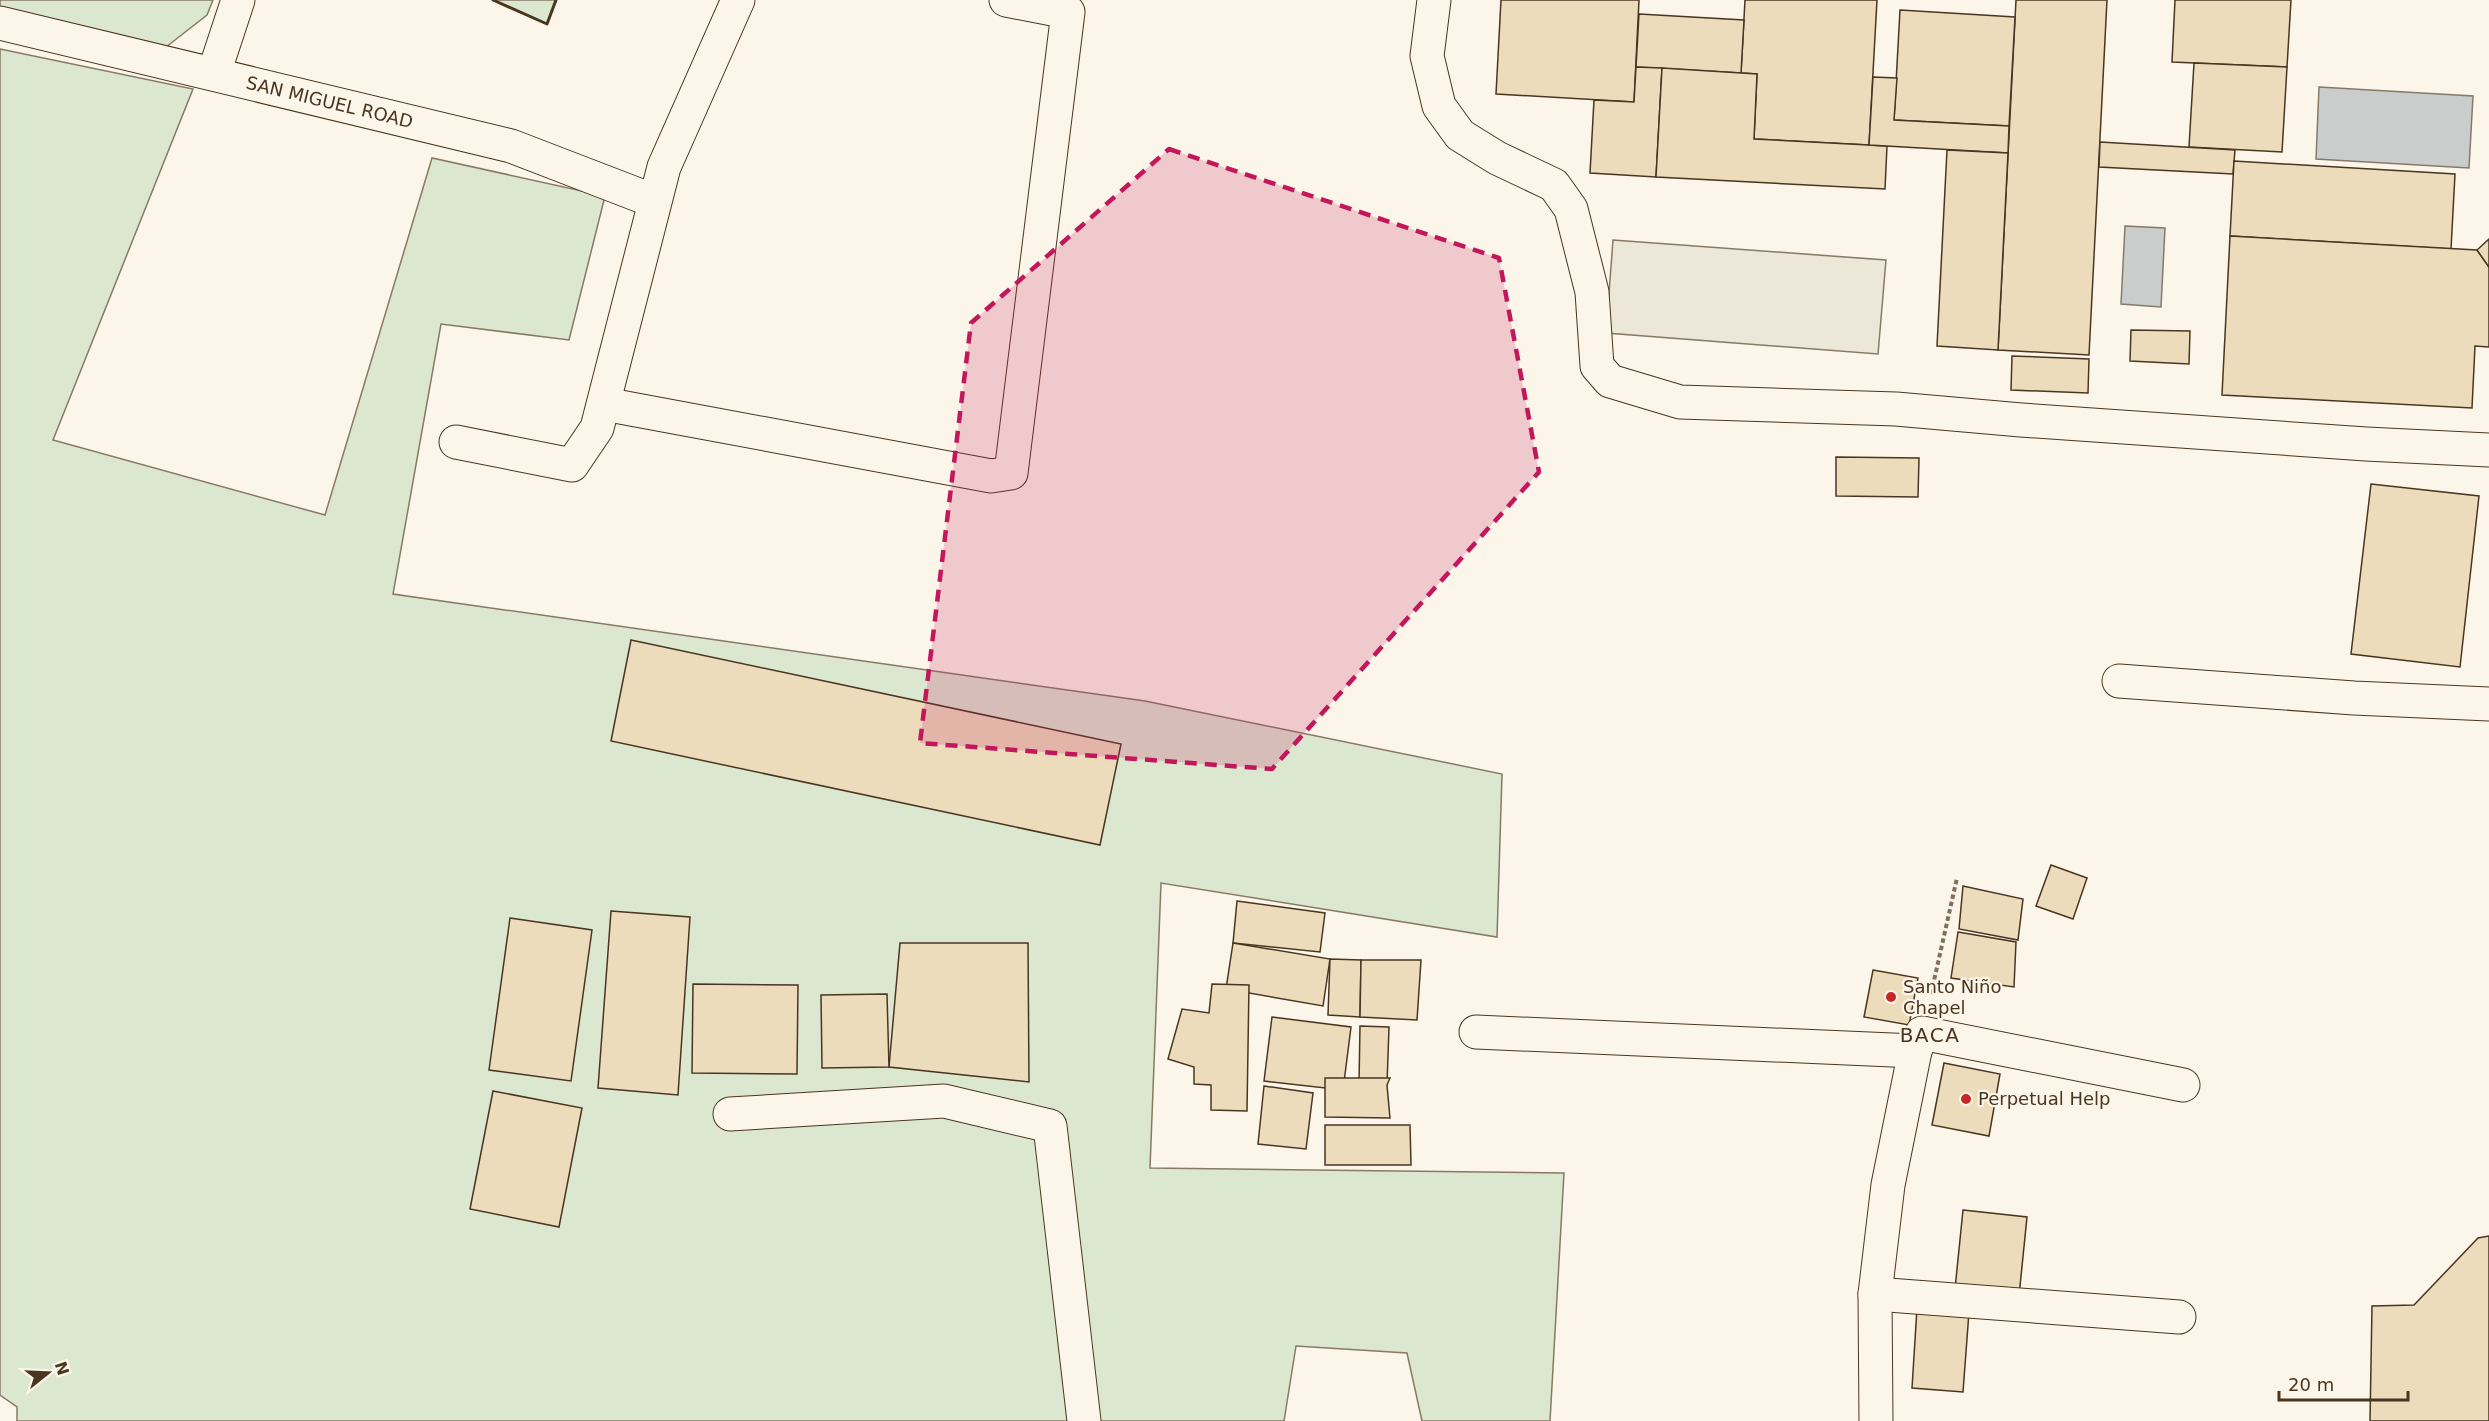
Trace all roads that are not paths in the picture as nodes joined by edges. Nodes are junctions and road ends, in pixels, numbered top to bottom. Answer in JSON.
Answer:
{"nodes":[{"id":1,"x":238,"y":0,"type":"edge"},
{"id":2,"x":738,"y":0,"type":"edge"},
{"id":3,"x":1006,"y":0,"type":"edge"},
{"id":4,"x":1434,"y":0,"type":"edge"},
{"id":5,"x":0,"y":23,"type":"edge"},
{"id":6,"x":214,"y":73,"type":"junction"},
{"id":7,"x":654,"y":201,"type":"junction"},
{"id":8,"x":604,"y":404,"type":"junction"},
{"id":9,"x":456,"y":442,"type":"dead end"},
{"id":10,"x":2489,"y":450,"type":"edge"},
{"id":11,"x":2119,"y":681,"type":"dead end"},
{"id":12,"x":2489,"y":704,"type":"edge"},
{"id":13,"x":1476,"y":1032,"type":"dead end"},
{"id":14,"x":1919,"y":1042,"type":"junction"},
{"id":15,"x":2183,"y":1085,"type":"dead end"},
{"id":16,"x":730,"y":1114,"type":"dead end"},
{"id":17,"x":1875,"y":1294,"type":"junction"},
{"id":18,"x":2179,"y":1317,"type":"dead end"},
{"id":19,"x":1084,"y":1421,"type":"edge"},
{"id":20,"x":1876,"y":1421,"type":"edge"}],
"edges":[{"from":1,"to":6,"type":"street"},
{"from":2,"to":7,"type":"street"},
{"from":3,"to":8,"type":"street"},
{"from":4,"to":10,"type":"street"},
{"from":5,"to":6,"type":"street","name":"SAN MIGUEL ROAD"},
{"from":6,"to":7,"type":"street","name":"SAN MIGUEL ROAD"},
{"from":7,"to":8,"type":"street"},
{"from":8,"to":9,"type":"street"},
{"from":11,"to":12,"type":"street"},
{"from":13,"to":14,"type":"street"},
{"from":14,"to":15,"type":"street"},
{"from":14,"to":17,"type":"street"},
{"from":16,"to":19,"type":"street"},
{"from":17,"to":18,"type":"street"},
{"from":17,"to":20,"type":"street"}]}
